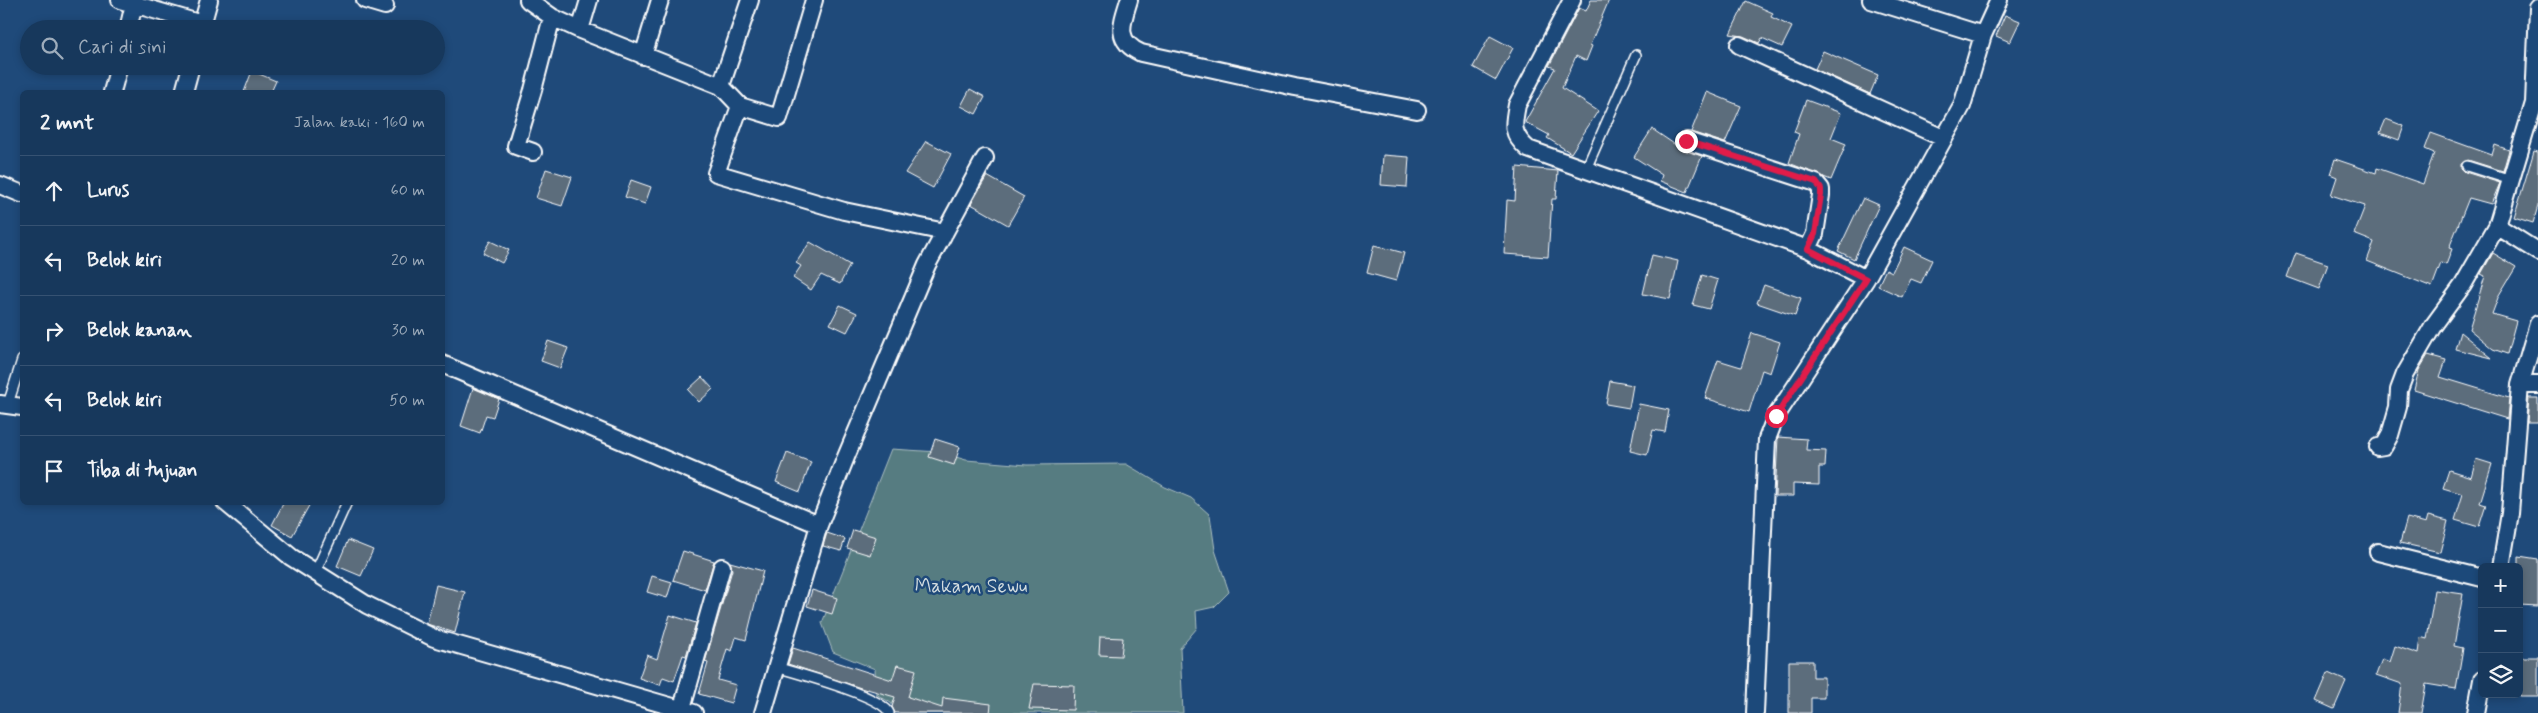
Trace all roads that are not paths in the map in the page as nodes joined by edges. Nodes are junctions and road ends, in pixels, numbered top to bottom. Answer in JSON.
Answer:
{"nodes":[{"id":1,"x":209,"y":0,"type":"edge"},
{"id":2,"x":365,"y":0,"type":"edge"},
{"id":3,"x":528,"y":0,"type":"edge"},
{"id":4,"x":589,"y":0,"type":"edge"},
{"id":5,"x":660,"y":0,"type":"edge"},
{"id":6,"x":750,"y":0,"type":"edge"},
{"id":7,"x":814,"y":0,"type":"edge"},
{"id":8,"x":1129,"y":0,"type":"edge"},
{"id":9,"x":1572,"y":0,"type":"edge"},
{"id":10,"x":1871,"y":0,"type":"edge"},
{"id":11,"x":1999,"y":0,"type":"edge"},
{"id":12,"x":130,"y":1,"type":"edge"},
{"id":13,"x":385,"y":6,"type":"dead end"},
{"id":14,"x":2538,"y":8,"type":"edge"},
{"id":15,"x":552,"y":17,"type":"junction"},
{"id":16,"x":129,"y":20,"type":"edge"},
{"id":17,"x":185,"y":20,"type":"edge"},
{"id":18,"x":204,"y":20,"type":"edge"},
{"id":19,"x":580,"y":30,"type":"junction"},
{"id":20,"x":2537,"y":33,"type":"edge"},
{"id":21,"x":1983,"y":35,"type":"junction"},
{"id":22,"x":1739,"y":44,"type":"dead end"},
{"id":23,"x":1636,"y":55,"type":"dead end"},
{"id":24,"x":643,"y":56,"type":"junction"},
{"id":25,"x":117,"y":75,"type":"edge"},
{"id":26,"x":189,"y":75,"type":"edge"},
{"id":27,"x":721,"y":86,"type":"junction"},
{"id":28,"x":113,"y":90,"type":"edge"},
{"id":29,"x":185,"y":90,"type":"edge"},
{"id":30,"x":740,"y":106,"type":"junction"},
{"id":31,"x":1417,"y":110,"type":"dead end"},
{"id":32,"x":1943,"y":138,"type":"junction"},
{"id":33,"x":1686,"y":141,"type":"dead end"},
{"id":34,"x":533,"y":152,"type":"dead end"},
{"id":35,"x":985,"y":158,"type":"dead end"},
{"id":36,"x":2467,"y":166,"type":"dead end"},
{"id":37,"x":1586,"y":170,"type":"junction"},
{"id":38,"x":2511,"y":180,"type":"junction"},
{"id":39,"x":0,"y":185,"type":"edge"},
{"id":40,"x":20,"y":193,"type":"edge"},
{"id":41,"x":2497,"y":226,"type":"junction"},
{"id":42,"x":945,"y":232,"type":"junction"},
{"id":43,"x":1808,"y":249,"type":"junction"},
{"id":44,"x":2538,"y":252,"type":"edge"},
{"id":45,"x":1866,"y":279,"type":"junction"},
{"id":46,"x":2538,"y":324,"type":"edge"},
{"id":47,"x":445,"y":365,"type":"edge"},
{"id":48,"x":20,"y":368,"type":"edge"},
{"id":49,"x":2520,"y":385,"type":"junction"},
{"id":50,"x":2538,"y":385,"type":"edge"},
{"id":51,"x":10,"y":405,"type":"edge"},
{"id":52,"x":2378,"y":447,"type":"dead end"},
{"id":53,"x":229,"y":505,"type":"edge"},
{"id":54,"x":346,"y":505,"type":"edge"},
{"id":55,"x":819,"y":525,"type":"junction"},
{"id":56,"x":2378,"y":552,"type":"dead end"},
{"id":57,"x":2502,"y":563,"type":"edge"},
{"id":58,"x":722,"y":567,"type":"dead end"},
{"id":59,"x":316,"y":573,"type":"junction"},
{"id":60,"x":2478,"y":577,"type":"edge"},
{"id":61,"x":776,"y":667,"type":"junction"},
{"id":62,"x":2479,"y":698,"type":"edge"},
{"id":63,"x":688,"y":711,"type":"edge"},
{"id":64,"x":763,"y":713,"type":"edge"},
{"id":65,"x":889,"y":713,"type":"edge"},
{"id":66,"x":1755,"y":713,"type":"edge"},
{"id":67,"x":2476,"y":713,"type":"edge"}],
"edges":[{"from":1,"to":18,"type":"street"},
{"from":2,"to":13,"type":"street"},
{"from":3,"to":15,"type":"street"},
{"from":4,"to":19,"type":"street"},
{"from":5,"to":24,"type":"street"},
{"from":6,"to":27,"type":"street"},
{"from":7,"to":30,"type":"street"},
{"from":8,"to":31,"type":"street"},
{"from":9,"to":37,"type":"street"},
{"from":10,"to":21,"type":"street"},
{"from":11,"to":21,"type":"street"},
{"from":12,"to":16,"type":"street"},
{"from":12,"to":17,"type":"street"},
{"from":14,"to":20,"type":"street"},
{"from":15,"to":19,"type":"street"},
{"from":15,"to":34,"type":"street"},
{"from":19,"to":24,"type":"street"},
{"from":20,"to":38,"type":"street"},
{"from":21,"to":32,"type":"street"},
{"from":22,"to":32,"type":"street"},
{"from":23,"to":37,"type":"lane"},
{"from":24,"to":27,"type":"street"},
{"from":25,"to":28,"type":"street"},
{"from":26,"to":29,"type":"street"},
{"from":27,"to":30,"type":"street"},
{"from":30,"to":42,"type":"street"},
{"from":32,"to":45,"type":"street"},
{"from":33,"to":43,"type":"street"},
{"from":35,"to":42,"type":"street"},
{"from":36,"to":38,"type":"lane"},
{"from":37,"to":43,"type":"street"},
{"from":38,"to":41,"type":"street"},
{"from":39,"to":40,"type":"street"},
{"from":41,"to":44,"type":"street"},
{"from":41,"to":52,"type":"street"},
{"from":42,"to":55,"type":"street"},
{"from":43,"to":45,"type":"street"},
{"from":45,"to":66,"type":"street"},
{"from":46,"to":49,"type":"street"},
{"from":47,"to":55,"type":"street"},
{"from":48,"to":51,"type":"lane"},
{"from":49,"to":50,"type":"street"},
{"from":49,"to":57,"type":"street"},
{"from":53,"to":59,"type":"street"},
{"from":54,"to":59,"type":"lane"},
{"from":55,"to":61,"type":"street"},
{"from":56,"to":60,"type":"street"},
{"from":58,"to":63,"type":"street"},
{"from":59,"to":63,"type":"street"},
{"from":61,"to":64,"type":"street"},
{"from":61,"to":65,"type":"lane"},
{"from":62,"to":67,"type":"street"}]}
